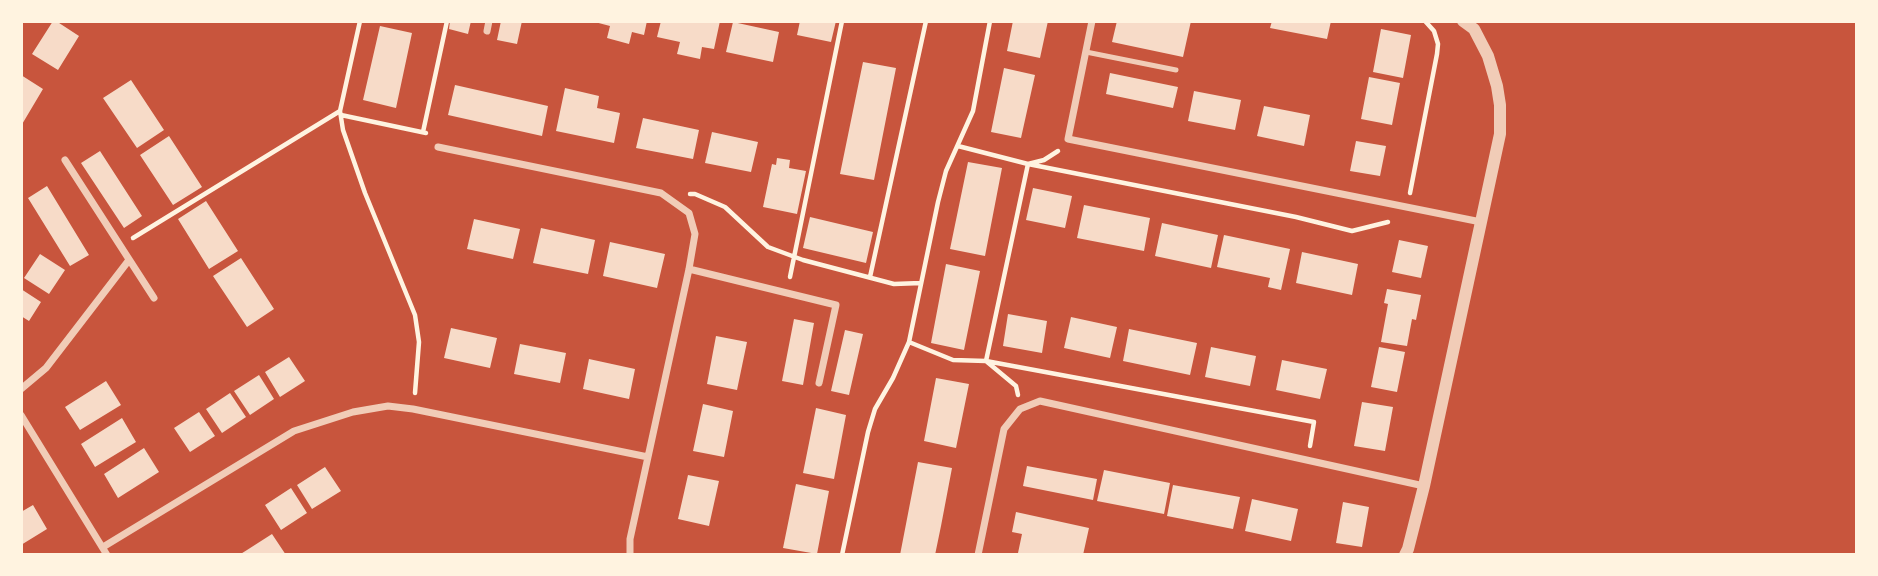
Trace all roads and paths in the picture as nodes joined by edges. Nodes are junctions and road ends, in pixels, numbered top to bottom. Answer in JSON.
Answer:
{"nodes":[{"id":1,"x":360,"y":21,"type":"edge"},
{"id":2,"x":447,"y":21,"type":"edge"},
{"id":3,"x":489,"y":21,"type":"edge"},
{"id":4,"x":842,"y":21,"type":"edge"},
{"id":5,"x":926,"y":21,"type":"edge"},
{"id":6,"x":990,"y":21,"type":"edge"},
{"id":7,"x":1092,"y":21,"type":"edge"},
{"id":8,"x":1425,"y":21,"type":"edge"},
{"id":9,"x":1463,"y":21,"type":"edge"},
{"id":10,"x":487,"y":31,"type":"dead end"},
{"id":11,"x":1086,"y":52,"type":"junction"},
{"id":12,"x":1176,"y":70,"type":"dead end"},
{"id":13,"x":341,"y":113,"type":"junction"},
{"id":14,"x":424,"y":132,"type":"junction"},
{"id":15,"x":1068,"y":139,"type":"junction"},
{"id":16,"x":958,"y":146,"type":"junction"},
{"id":17,"x":438,"y":147,"type":"joint"},
{"id":18,"x":65,"y":160,"type":"dead end"},
{"id":19,"x":1028,"y":164,"type":"junction"},
{"id":20,"x":661,"y":192,"type":"junction"},
{"id":21,"x":1407,"y":207,"type":"junction"},
{"id":22,"x":1481,"y":222,"type":"junction"},
{"id":23,"x":120,"y":246,"type":"junction"},
{"id":24,"x":794,"y":257,"type":"junction"},
{"id":25,"x":129,"y":260,"type":"junction"},
{"id":26,"x":689,"y":269,"type":"junction"},
{"id":27,"x":870,"y":277,"type":"junction"},
{"id":28,"x":921,"y":283,"type":"junction"},
{"id":29,"x":787,"y":293,"type":"junction"},
{"id":30,"x":154,"y":298,"type":"dead end"},
{"id":31,"x":909,"y":342,"type":"junction"},
{"id":32,"x":986,"y":361,"type":"junction"},
{"id":33,"x":819,"y":383,"type":"dead end"},
{"id":34,"x":21,"y":389,"type":"edge"},
{"id":35,"x":413,"y":408,"type":"junction"},
{"id":36,"x":1020,"y":409,"type":"junction"},
{"id":37,"x":21,"y":415,"type":"edge"},
{"id":38,"x":648,"y":457,"type":"junction"},
{"id":39,"x":1307,"y":460,"type":"junction"},
{"id":40,"x":1424,"y":486,"type":"junction"},
{"id":41,"x":105,"y":551,"type":"edge"},
{"id":42,"x":630,"y":555,"type":"edge"},
{"id":43,"x":842,"y":555,"type":"edge"},
{"id":44,"x":978,"y":555,"type":"edge"},
{"id":45,"x":1405,"y":555,"type":"edge"}],
"edges":[{"from":1,"to":13,"type":"path"},
{"from":2,"to":14,"type":"path"},
{"from":3,"to":10,"type":"street"},
{"from":4,"to":24,"type":"path"},
{"from":5,"to":27,"type":"path"},
{"from":6,"to":16,"type":"path"},
{"from":7,"to":11,"type":"street"},
{"from":8,"to":21,"type":"path"},
{"from":9,"to":22,"type":"street"},
{"from":11,"to":12,"type":"lane"},
{"from":11,"to":15,"type":"street"},
{"from":13,"to":14,"type":"path"},
{"from":13,"to":23,"type":"path"},
{"from":13,"to":35,"type":"path"},
{"from":14,"to":17,"type":"path"},
{"from":15,"to":19,"type":"path"},
{"from":15,"to":21,"type":"street"},
{"from":16,"to":19,"type":"path"},
{"from":16,"to":28,"type":"path"},
{"from":17,"to":20,"type":"street"},
{"from":18,"to":23,"type":"street"},
{"from":19,"to":21,"type":"path"},
{"from":19,"to":32,"type":"path"},
{"from":20,"to":24,"type":"path"},
{"from":20,"to":26,"type":"street"},
{"from":21,"to":22,"type":"street"},
{"from":22,"to":40,"type":"street"},
{"from":23,"to":25,"type":"street"},
{"from":24,"to":27,"type":"path"},
{"from":24,"to":29,"type":"path"},
{"from":25,"to":30,"type":"street"},
{"from":25,"to":34,"type":"street"},
{"from":26,"to":29,"type":"street"},
{"from":26,"to":38,"type":"street"},
{"from":27,"to":28,"type":"path"},
{"from":28,"to":31,"type":"path"},
{"from":29,"to":33,"type":"street"},
{"from":31,"to":32,"type":"path"},
{"from":31,"to":43,"type":"path"},
{"from":32,"to":36,"type":"path"},
{"from":32,"to":39,"type":"path"},
{"from":35,"to":38,"type":"street"},
{"from":35,"to":41,"type":"street"},
{"from":36,"to":39,"type":"street"},
{"from":36,"to":44,"type":"street"},
{"from":37,"to":41,"type":"street"},
{"from":38,"to":42,"type":"street"},
{"from":39,"to":40,"type":"street"},
{"from":40,"to":45,"type":"street"}]}
